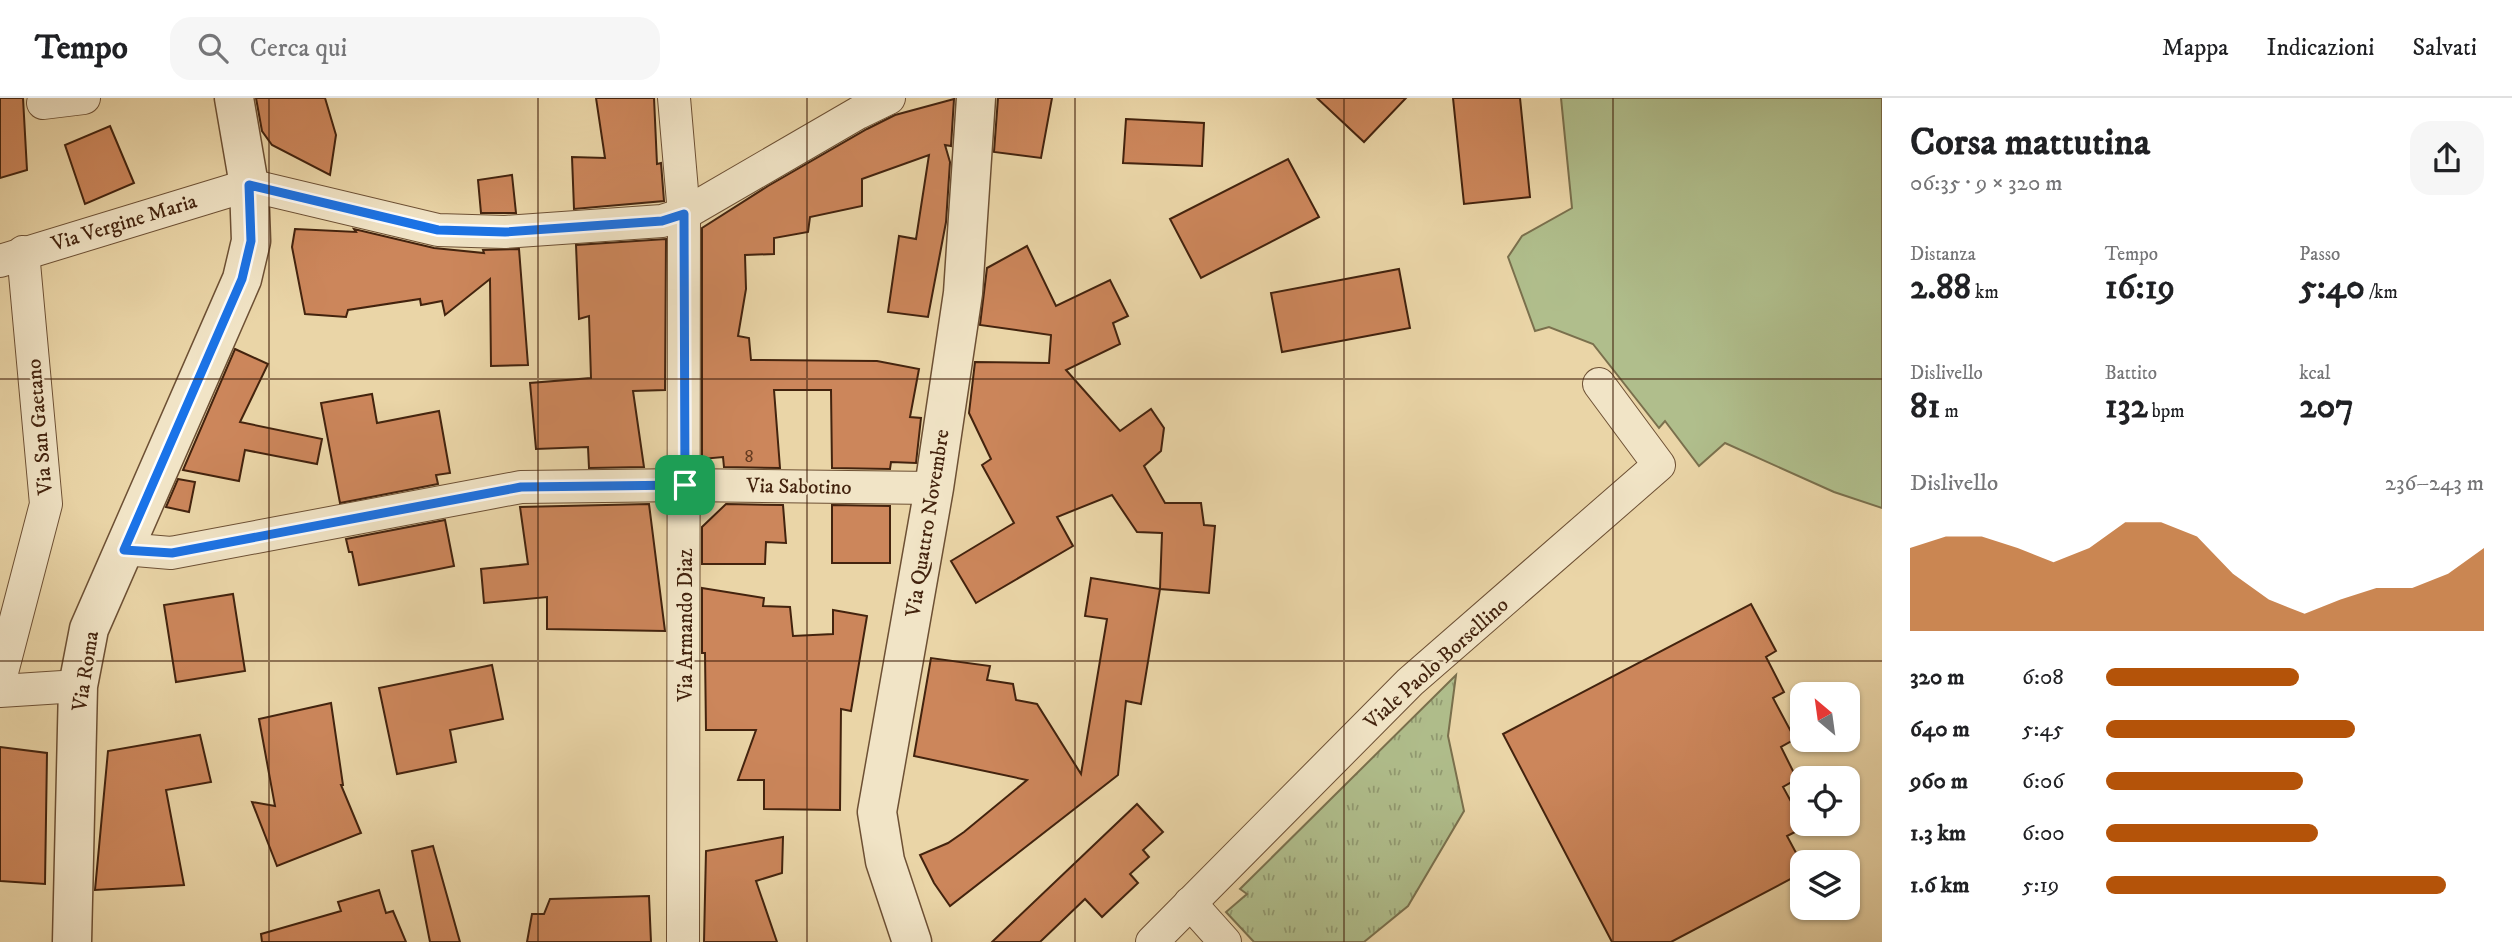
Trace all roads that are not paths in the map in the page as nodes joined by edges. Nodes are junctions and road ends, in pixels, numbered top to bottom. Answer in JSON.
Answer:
{"nodes":[{"id":1,"x":84,"y":98,"type":"edge"},
{"id":2,"x":234,"y":98,"type":"edge"},
{"id":3,"x":674,"y":98,"type":"edge"},
{"id":4,"x":889,"y":98,"type":"edge"},
{"id":5,"x":976,"y":98,"type":"edge"},
{"id":6,"x":43,"y":103,"type":"dead end"},
{"id":7,"x":249,"y":185,"type":"junction"},
{"id":8,"x":684,"y":214,"type":"junction"},
{"id":9,"x":12,"y":256,"type":"edge"},
{"id":10,"x":1599,"y":384,"type":"dead end"},
{"id":11,"x":685,"y":485,"type":"junction"},
{"id":12,"x":934,"y":488,"type":"junction"},
{"id":13,"x":124,"y":550,"type":"junction"},
{"id":14,"x":0,"y":680,"type":"edge"},
{"id":15,"x":78,"y":686,"type":"junction"},
{"id":16,"x":0,"y":691,"type":"edge"},
{"id":17,"x":1191,"y":903,"type":"junction"},
{"id":18,"x":72,"y":942,"type":"edge"},
{"id":19,"x":683,"y":942,"type":"edge"},
{"id":20,"x":912,"y":942,"type":"edge"},
{"id":21,"x":1152,"y":942,"type":"edge"},
{"id":22,"x":1225,"y":942,"type":"edge"}],
"edges":[{"from":1,"to":6,"type":"street"},
{"from":2,"to":7,"type":"street","name":"Via Roma"},
{"from":3,"to":8,"type":"street","name":"Via Armando Diaz"},
{"from":4,"to":8,"type":"street"},
{"from":5,"to":12,"type":"street","name":"Via Quattro Novembre"},
{"from":7,"to":8,"type":"street"},
{"from":7,"to":9,"type":"street","name":"Via Vergine Maria"},
{"from":7,"to":13,"type":"street","name":"Via Roma"},
{"from":8,"to":11,"type":"street","name":"Via Armando Diaz"},
{"from":9,"to":14,"type":"street","name":"Via San Gaetano"},
{"from":10,"to":17,"type":"street","name":"Viale Paolo Borsellino"},
{"from":11,"to":12,"type":"street","name":"Via Sabotino"},
{"from":11,"to":13,"type":"street","name":"Via Sabotino"},
{"from":11,"to":19,"type":"street","name":"Via Armando Diaz"},
{"from":12,"to":20,"type":"street","name":"Via Quattro Novembre"},
{"from":13,"to":15,"type":"street","name":"Via Roma"},
{"from":15,"to":16,"type":"street"},
{"from":15,"to":18,"type":"street","name":"Via Roma"},
{"from":17,"to":21,"type":"street","name":"Viale Paolo Borsellino"},
{"from":17,"to":22,"type":"street"}]}
